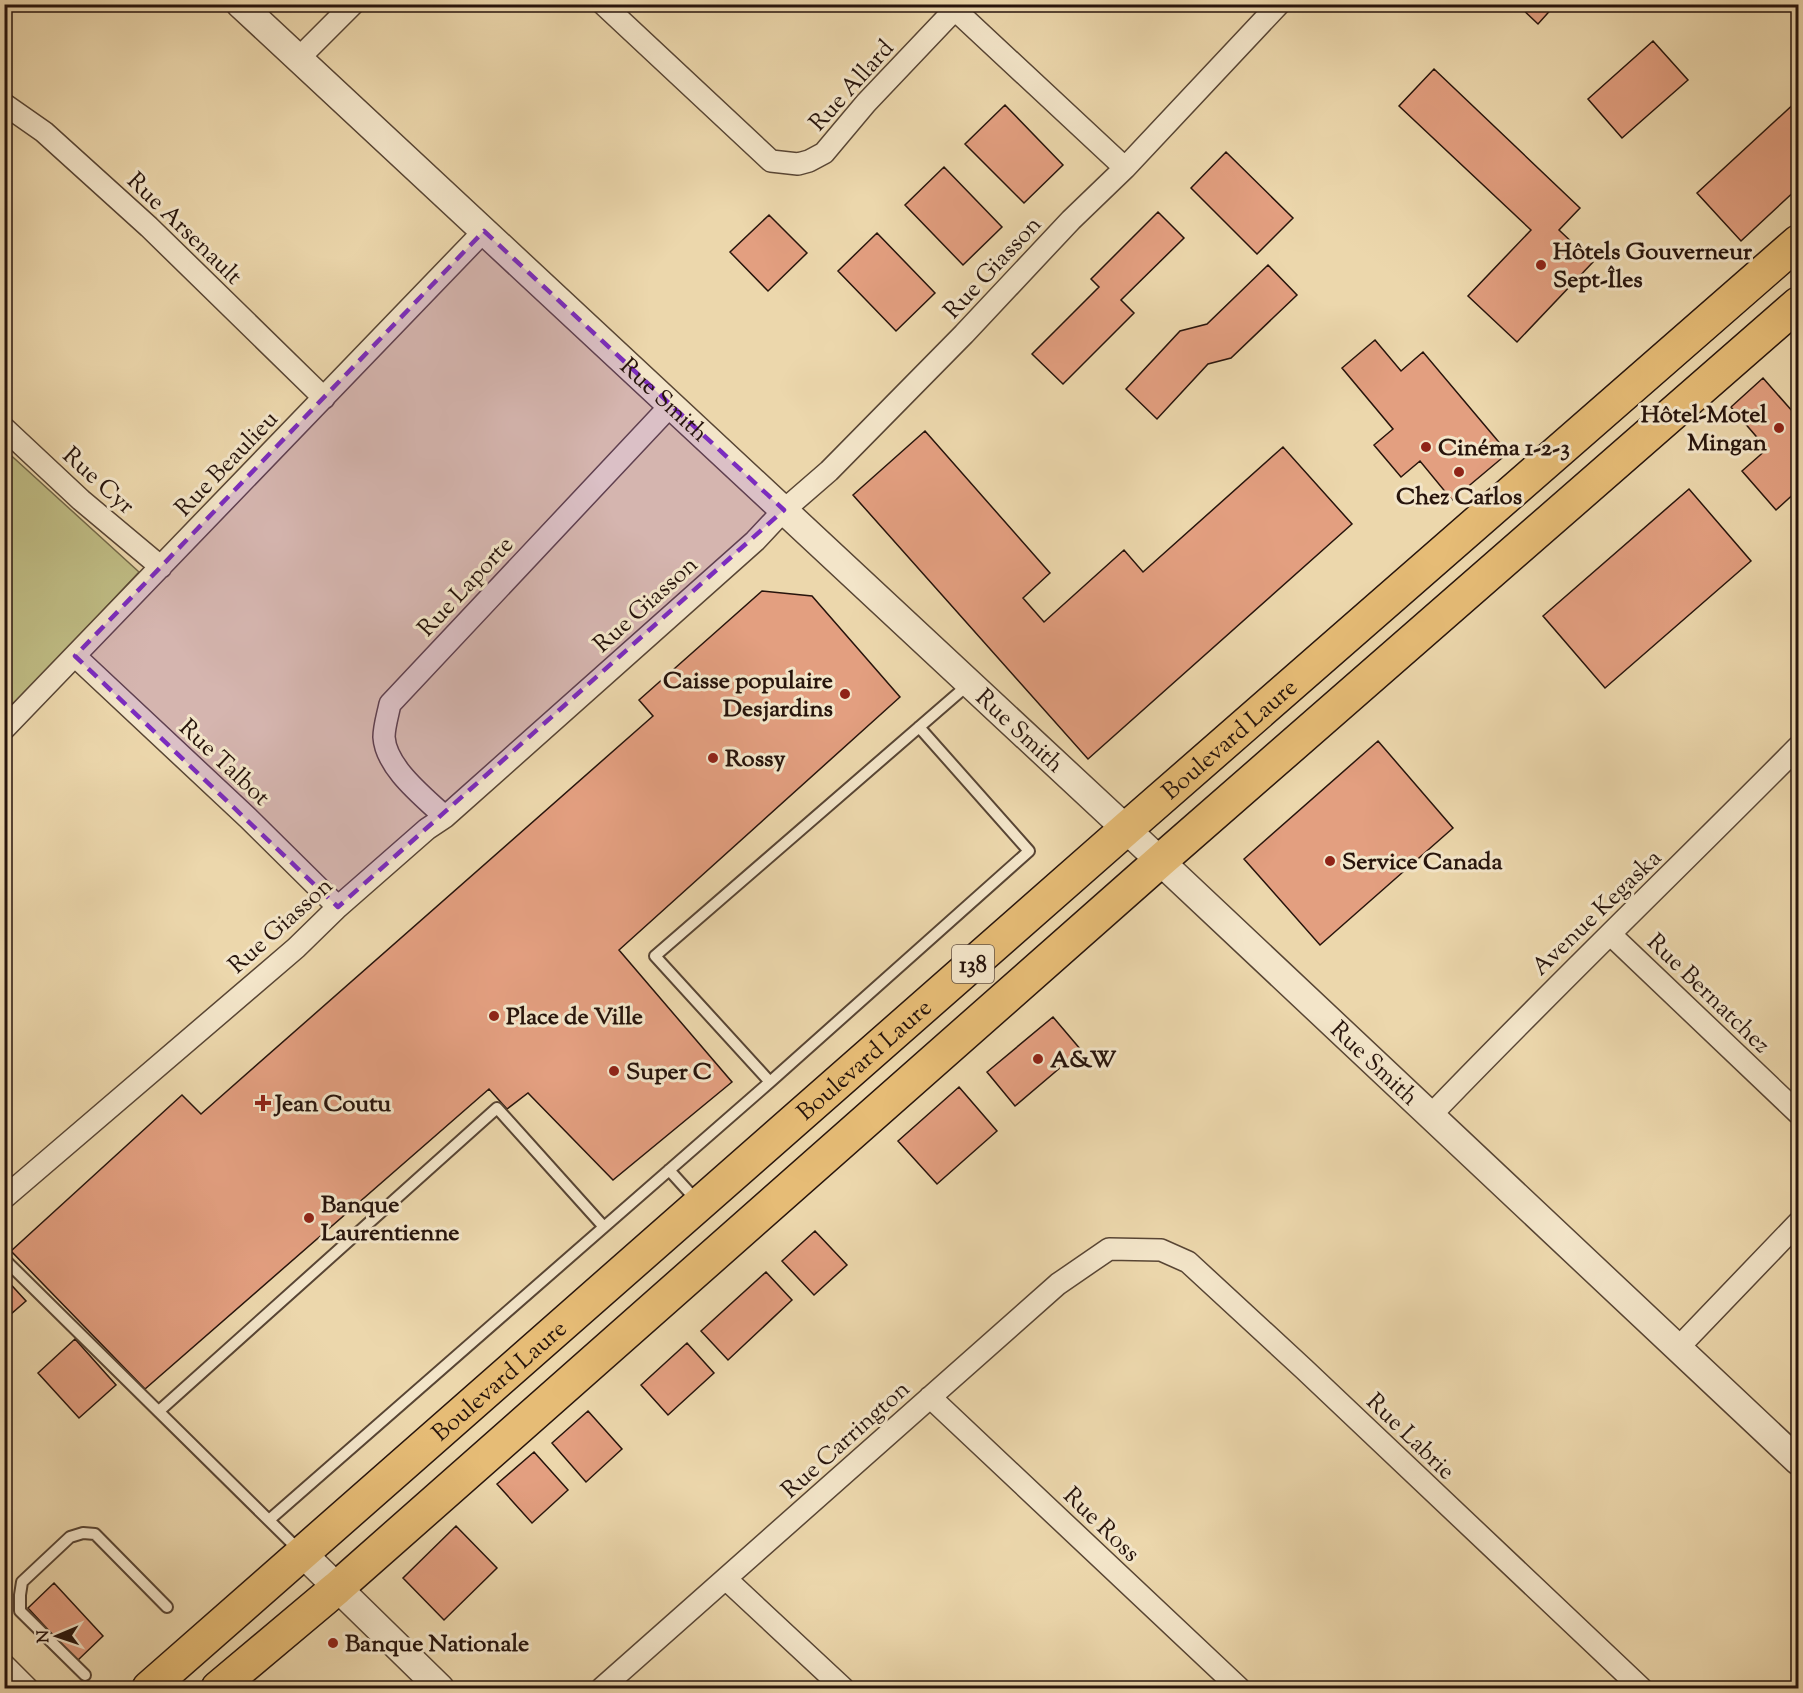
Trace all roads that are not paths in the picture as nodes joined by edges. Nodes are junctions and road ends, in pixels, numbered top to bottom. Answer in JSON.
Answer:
{"nodes":[{"id":1,"x":240,"y":4,"type":"edge"},
{"id":2,"x":353,"y":4,"type":"edge"},
{"id":3,"x":603,"y":4,"type":"edge"},
{"id":4,"x":1279,"y":4,"type":"edge"},
{"id":5,"x":955,"y":6,"type":"edge"},
{"id":6,"x":298,"y":58,"type":"junction"},
{"id":7,"x":4,"y":104,"type":"edge"},
{"id":8,"x":1125,"y":168,"type":"junction"},
{"id":9,"x":484,"y":231,"type":"junction"},
{"id":10,"x":1798,"y":242,"type":"edge"},
{"id":11,"x":1798,"y":304,"type":"edge"},
{"id":12,"x":324,"y":398,"type":"junction"},
{"id":13,"x":670,"y":405,"type":"junction"},
{"id":14,"x":4,"y":428,"type":"edge"},
{"id":15,"x":784,"y":510,"type":"junction"},
{"id":16,"x":161,"y":567,"type":"junction"},
{"id":17,"x":75,"y":656,"type":"junction"},
{"id":18,"x":970,"y":683,"type":"junction"},
{"id":19,"x":7,"y":722,"type":"edge"},
{"id":20,"x":919,"y":727,"type":"junction"},
{"id":21,"x":1798,"y":747,"type":"edge"},
{"id":22,"x":445,"y":817,"type":"junction"},
{"id":23,"x":1126,"y":829,"type":"junction"},
{"id":24,"x":1160,"y":861,"type":"junction"},
{"id":25,"x":338,"y":907,"type":"junction"},
{"id":26,"x":1610,"y":934,"type":"junction"},
{"id":27,"x":770,"y":1082,"type":"junction"},
{"id":28,"x":1794,"y":1100,"type":"edge"},
{"id":29,"x":1431,"y":1115,"type":"junction"},
{"id":30,"x":669,"y":1170,"type":"junction"},
{"id":31,"x":4,"y":1198,"type":"edge"},
{"id":32,"x":700,"y":1204,"type":"junction"},
{"id":33,"x":1798,"y":1223,"type":"edge"},
{"id":34,"x":604,"y":1227,"type":"junction"},
{"id":35,"x":1132,"y":1250,"type":"joint"},
{"id":36,"x":4,"y":1259,"type":"edge"},
{"id":37,"x":1678,"y":1348,"type":"junction"},
{"id":38,"x":930,"y":1397,"type":"junction"},
{"id":39,"x":159,"y":1411,"type":"junction"},
{"id":40,"x":1798,"y":1461,"type":"edge"},
{"id":41,"x":269,"y":1520,"type":"junction"},
{"id":42,"x":302,"y":1553,"type":"junction"},
{"id":43,"x":726,"y":1578,"type":"junction"},
{"id":44,"x":337,"y":1588,"type":"junction"},
{"id":45,"x":166,"y":1607,"type":"dead end"},
{"id":46,"x":4,"y":1665,"type":"edge"},
{"id":47,"x":85,"y":1675,"type":"dead end"},
{"id":48,"x":27,"y":1689,"type":"edge"},
{"id":49,"x":149,"y":1689,"type":"edge"},
{"id":50,"x":218,"y":1689,"type":"edge"},
{"id":51,"x":440,"y":1689,"type":"edge"},
{"id":52,"x":602,"y":1689,"type":"edge"},
{"id":53,"x":843,"y":1689,"type":"edge"},
{"id":54,"x":1239,"y":1689,"type":"edge"},
{"id":55,"x":1641,"y":1689,"type":"edge"}],
"edges":[{"from":1,"to":6,"type":"street","name":"Rue Smith"},
{"from":2,"to":6,"type":"street"},
{"from":3,"to":5,"type":"street","name":"Rue Allard"},
{"from":4,"to":8,"type":"street","name":"Rue Giasson"},
{"from":5,"to":8,"type":"street"},
{"from":6,"to":9,"type":"street","name":"Rue Smith"},
{"from":7,"to":12,"type":"street","name":"Rue Arsenault"},
{"from":8,"to":15,"type":"street","name":"Rue Giasson"},
{"from":9,"to":12,"type":"street","name":"Rue Beaulieu"},
{"from":9,"to":13,"type":"street","name":"Rue Smith"},
{"from":10,"to":23,"type":"highway","name":"Boulevard Laure","number":"138"},
{"from":11,"to":24,"type":"highway","name":"Boulevard Laure","number":"138"},
{"from":12,"to":16,"type":"street","name":"Rue Beaulieu"},
{"from":13,"to":15,"type":"street","name":"Rue Smith"},
{"from":13,"to":22,"type":"street","name":"Rue Laporte"},
{"from":14,"to":16,"type":"street","name":"Rue Cyr"},
{"from":15,"to":18,"type":"street","name":"Rue Smith"},
{"from":15,"to":22,"type":"street","name":"Rue Giasson"},
{"from":16,"to":17,"type":"street","name":"Rue Beaulieu"},
{"from":17,"to":19,"type":"street","name":"Rue Beaulieu"},
{"from":17,"to":25,"type":"street","name":"Rue Talbot"},
{"from":18,"to":20,"type":"lane"},
{"from":18,"to":23,"type":"street","name":"Rue Smith"},
{"from":20,"to":27,"type":"lane"},
{"from":20,"to":27,"type":"lane"},
{"from":21,"to":26,"type":"street","name":"Avenue Kegaska"},
{"from":22,"to":25,"type":"street","name":"Rue Giasson"},
{"from":23,"to":24,"type":"street","name":"Rue Smith"},
{"from":23,"to":32,"type":"highway","name":"Boulevard Laure","number":"138"},
{"from":24,"to":29,"type":"street","name":"Rue Smith"},
{"from":24,"to":44,"type":"highway","name":"Boulevard Laure","number":"138"},
{"from":25,"to":31,"type":"street","name":"Rue Giasson"},
{"from":26,"to":28,"type":"street","name":"Rue Bernatchez"},
{"from":26,"to":29,"type":"street","name":"Avenue Kegaska"},
{"from":27,"to":30,"type":"lane"},
{"from":29,"to":37,"type":"street","name":"Rue Smith"},
{"from":30,"to":32,"type":"lane"},
{"from":30,"to":34,"type":"lane"},
{"from":32,"to":42,"type":"highway","name":"Boulevard Laure","number":"138"},
{"from":33,"to":37,"type":"street"},
{"from":34,"to":39,"type":"lane"},
{"from":34,"to":41,"type":"lane"},
{"from":35,"to":38,"type":"street","name":"Rue Carrington"},
{"from":35,"to":55,"type":"street","name":"Rue Labrie"},
{"from":36,"to":39,"type":"lane"},
{"from":37,"to":40,"type":"street","name":"Rue Smith"},
{"from":38,"to":43,"type":"street","name":"Rue Carrington"},
{"from":38,"to":54,"type":"street","name":"Rue Ross"},
{"from":39,"to":41,"type":"lane"},
{"from":41,"to":42,"type":"lane"},
{"from":42,"to":44,"type":"street"},
{"from":42,"to":49,"type":"highway","name":"Boulevard Laure","number":"138"},
{"from":43,"to":52,"type":"street","name":"Rue Carrington"},
{"from":43,"to":53,"type":"street"},
{"from":44,"to":50,"type":"highway","name":"Boulevard Laure","number":"138"},
{"from":44,"to":51,"type":"street"},
{"from":45,"to":47,"type":"lane"},
{"from":46,"to":48,"type":"street"}]}
